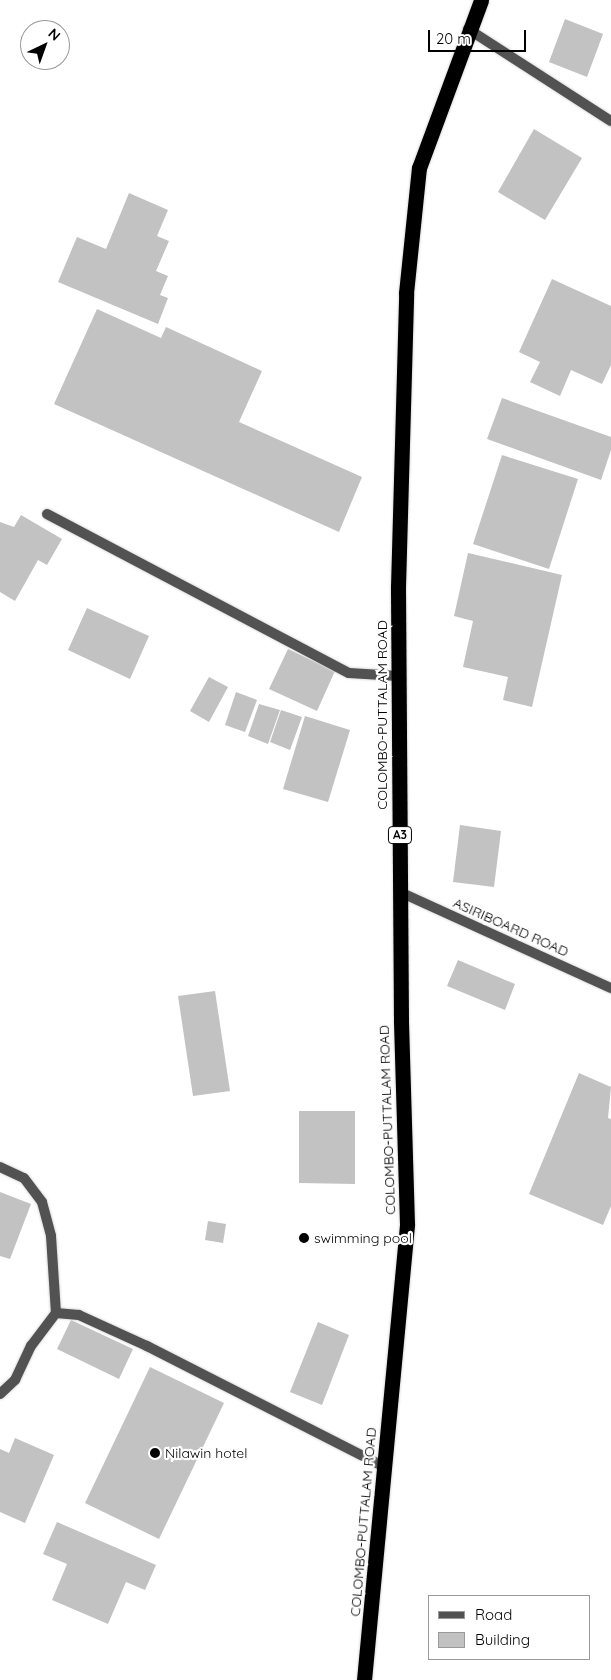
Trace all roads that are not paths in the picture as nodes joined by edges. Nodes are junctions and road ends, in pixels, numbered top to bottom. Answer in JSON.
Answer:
{"nodes":[{"id":1,"x":481,"y":0,"type":"edge"},
{"id":2,"x":468,"y":29,"type":"junction"},
{"id":3,"x":611,"y":122,"type":"edge"},
{"id":4,"x":47,"y":514,"type":"dead end"},
{"id":5,"x":398,"y":676,"type":"junction"},
{"id":6,"x":400,"y":892,"type":"junction"},
{"id":7,"x":611,"y":988,"type":"edge"},
{"id":8,"x":0,"y":1167,"type":"edge"},
{"id":9,"x":56,"y":1313,"type":"junction"},
{"id":10,"x":0,"y":1394,"type":"edge"},
{"id":11,"x":384,"y":1467,"type":"junction"},
{"id":12,"x":364,"y":1680,"type":"edge"}],
"edges":[{"from":1,"to":2,"type":"highway","name":"COLOMBO-PUTTALAM ROAD","number":"A3"},
{"from":2,"to":3,"type":"street"},
{"from":2,"to":5,"type":"highway","name":"COLOMBO-PUTTALAM ROAD","number":"A3"},
{"from":4,"to":5,"type":"street"},
{"from":5,"to":6,"type":"highway","name":"COLOMBO-PUTTALAM ROAD","number":"A3"},
{"from":6,"to":7,"type":"street","name":"ASIRIBOARD ROAD"},
{"from":6,"to":11,"type":"highway","name":"COLOMBO-PUTTALAM ROAD","number":"A3"},
{"from":8,"to":9,"type":"street"},
{"from":9,"to":10,"type":"street"},
{"from":9,"to":11,"type":"street"},
{"from":11,"to":12,"type":"highway","name":"COLOMBO-PUTTALAM ROAD","number":"A3"}]}
